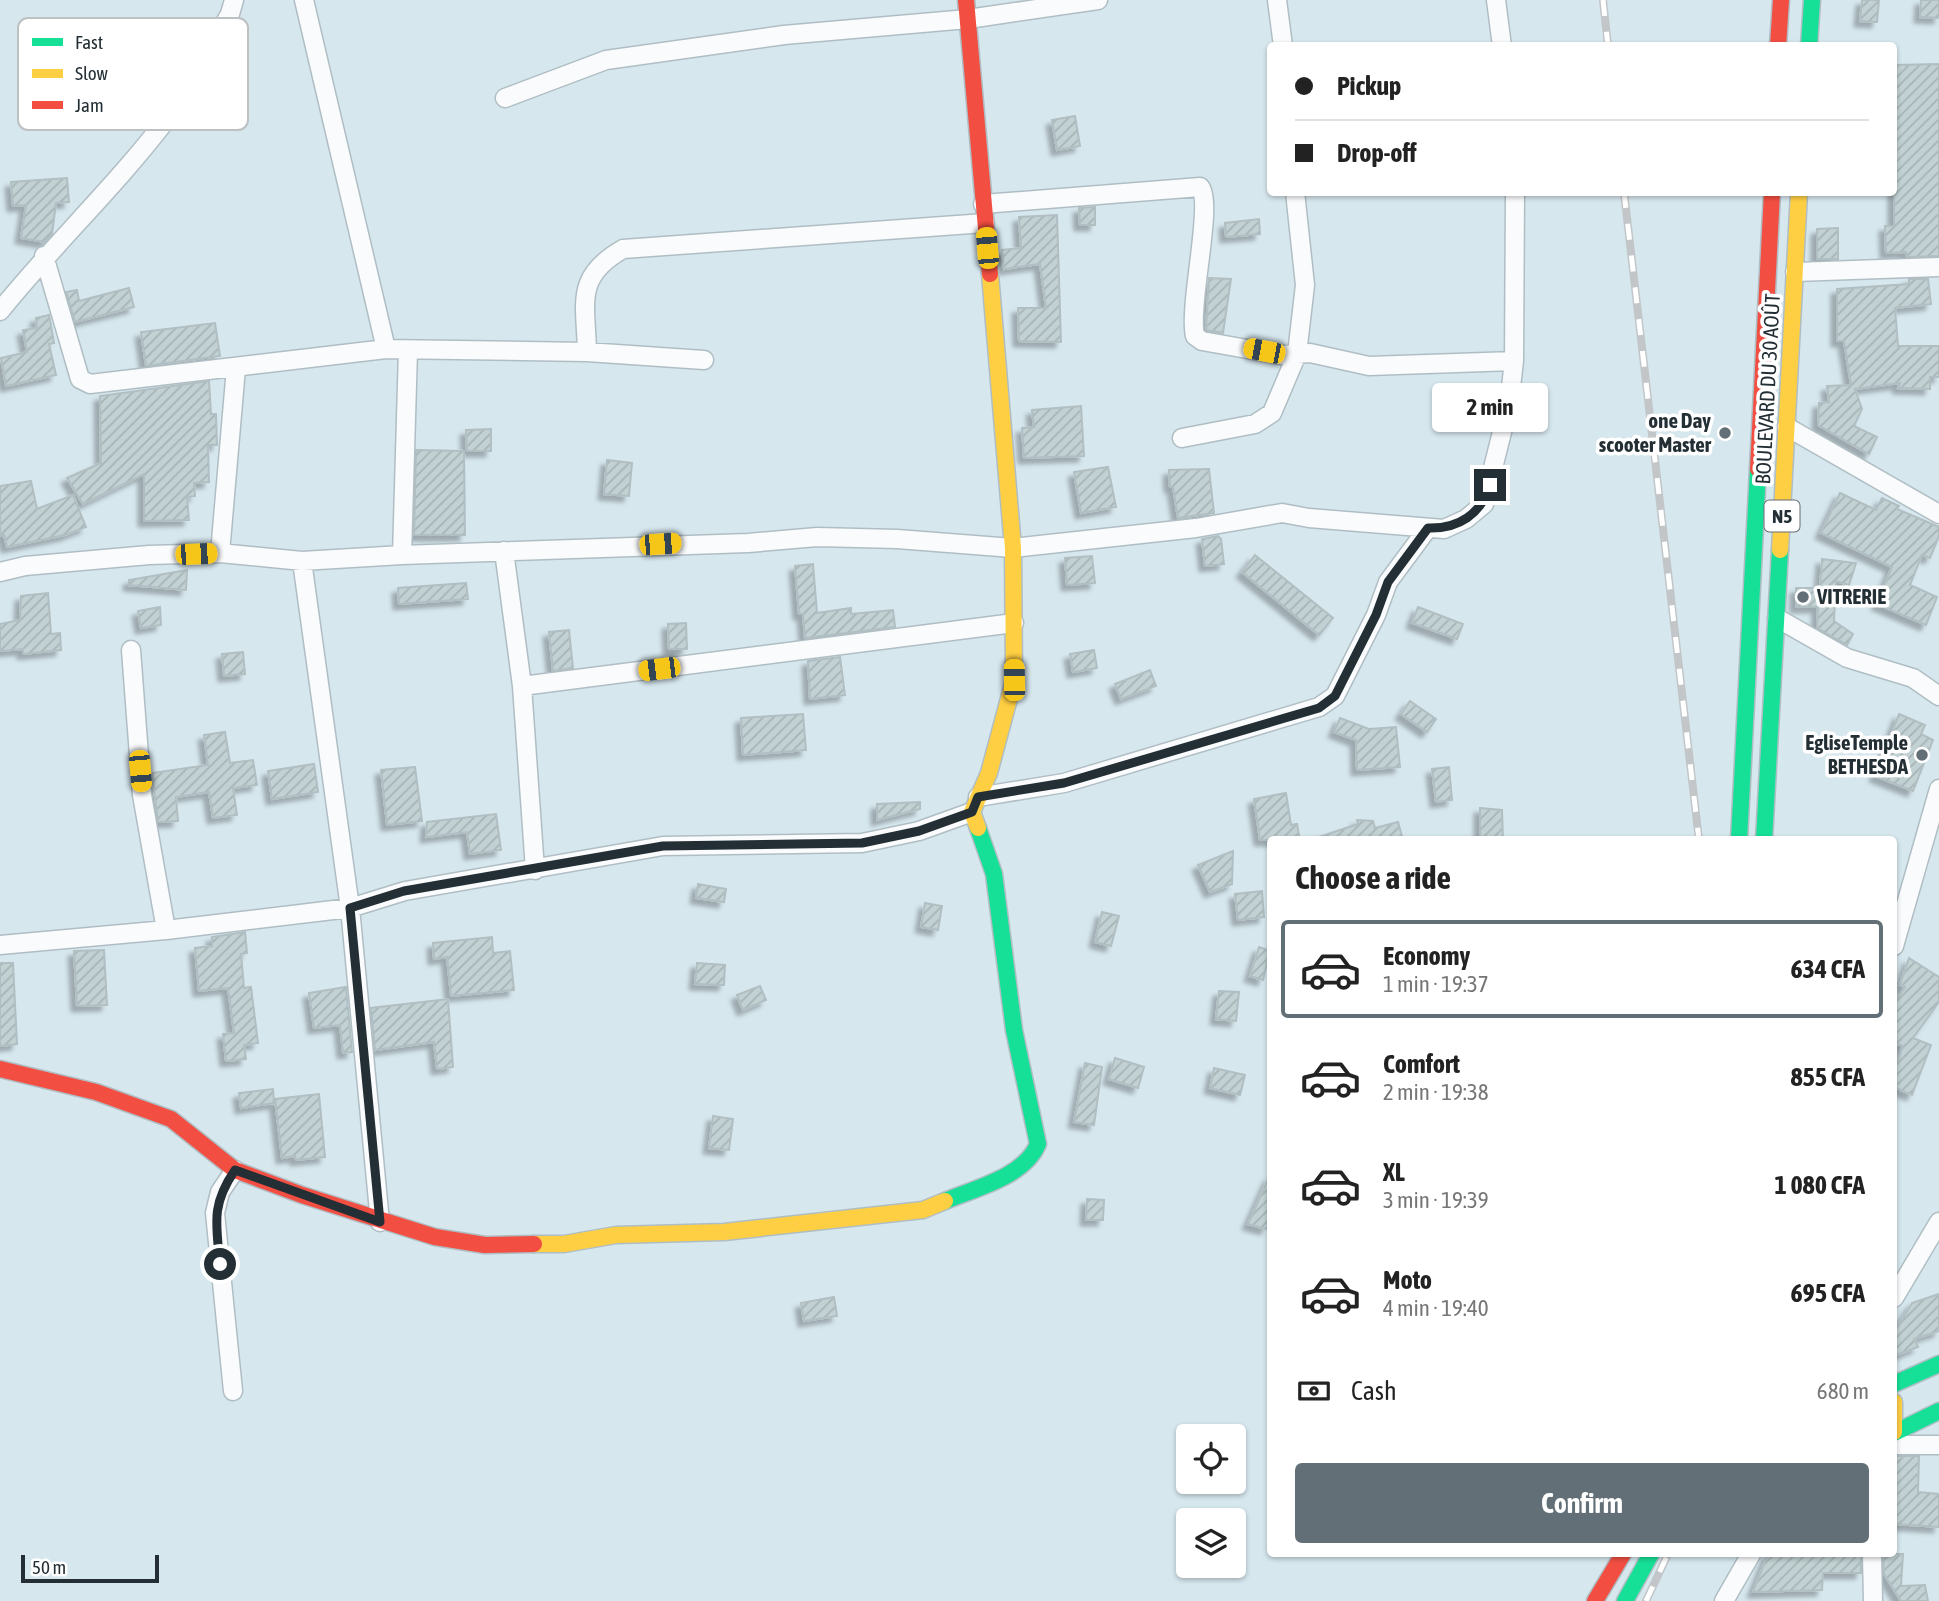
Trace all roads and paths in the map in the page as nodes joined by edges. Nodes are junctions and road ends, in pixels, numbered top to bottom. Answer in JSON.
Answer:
{"nodes":[{"id":1,"x":234,"y":0,"type":"edge"},
{"id":2,"x":304,"y":0,"type":"edge"},
{"id":3,"x":966,"y":0,"type":"edge"},
{"id":4,"x":1098,"y":0,"type":"edge"},
{"id":5,"x":1277,"y":0,"type":"edge"},
{"id":6,"x":1496,"y":0,"type":"edge"},
{"id":7,"x":1781,"y":0,"type":"edge"},
{"id":8,"x":1812,"y":0,"type":"edge"},
{"id":9,"x":227,"y":18,"type":"edge"},
{"id":10,"x":968,"y":19,"type":"junction"},
{"id":11,"x":1282,"y":42,"type":"edge"},
{"id":12,"x":1501,"y":42,"type":"edge"},
{"id":13,"x":1778,"y":42,"type":"edge"},
{"id":14,"x":1809,"y":42,"type":"edge"},
{"id":15,"x":505,"y":98,"type":"dead end"},
{"id":16,"x":157,"y":130,"type":"edge"},
{"id":17,"x":1295,"y":196,"type":"edge"},
{"id":18,"x":1515,"y":196,"type":"edge"},
{"id":19,"x":1772,"y":196,"type":"edge"},
{"id":20,"x":1799,"y":196,"type":"edge"},
{"id":21,"x":984,"y":214,"type":"junction"},
{"id":22,"x":44,"y":256,"type":"junction"},
{"id":23,"x":1939,"y":267,"type":"edge"},
{"id":24,"x":1795,"y":272,"type":"junction"},
{"id":25,"x":0,"y":311,"type":"edge"},
{"id":26,"x":386,"y":349,"type":"junction"},
{"id":27,"x":408,"y":350,"type":"junction"},
{"id":28,"x":587,"y":352,"type":"junction"},
{"id":29,"x":1297,"y":354,"type":"junction"},
{"id":30,"x":704,"y":360,"type":"dead end"},
{"id":31,"x":1514,"y":361,"type":"junction"},
{"id":32,"x":236,"y":368,"type":"junction"},
{"id":33,"x":1787,"y":428,"type":"junction"},
{"id":34,"x":1182,"y":438,"type":"dead end"},
{"id":35,"x":1939,"y":514,"type":"edge"},
{"id":36,"x":1428,"y":528,"type":"junction"},
{"id":37,"x":1013,"y":548,"type":"junction"},
{"id":38,"x":504,"y":551,"type":"junction"},
{"id":39,"x":220,"y":553,"type":"junction"},
{"id":40,"x":402,"y":555,"type":"junction"},
{"id":41,"x":302,"y":561,"type":"junction"},
{"id":42,"x":0,"y":572,"type":"edge"},
{"id":43,"x":1777,"y":618,"type":"junction"},
{"id":44,"x":1014,"y":623,"type":"junction"},
{"id":45,"x":131,"y":650,"type":"dead end"},
{"id":46,"x":522,"y":686,"type":"junction"},
{"id":47,"x":1939,"y":696,"type":"edge"},
{"id":48,"x":1939,"y":789,"type":"edge"},
{"id":49,"x":975,"y":804,"type":"junction"},
{"id":50,"x":1739,"y":836,"type":"edge"},
{"id":51,"x":1764,"y":836,"type":"edge"},
{"id":52,"x":535,"y":870,"type":"junction"},
{"id":53,"x":350,"y":908,"type":"junction"},
{"id":54,"x":166,"y":930,"type":"junction"},
{"id":55,"x":1897,"y":936,"type":"edge"},
{"id":56,"x":0,"y":944,"type":"edge"},
{"id":57,"x":0,"y":1069,"type":"edge"},
{"id":58,"x":235,"y":1170,"type":"junction"},
{"id":59,"x":380,"y":1222,"type":"junction"},
{"id":60,"x":1939,"y":1222,"type":"edge"},
{"id":61,"x":1897,"y":1293,"type":"edge"},
{"id":62,"x":1939,"y":1364,"type":"edge"},
{"id":63,"x":1897,"y":1383,"type":"edge"},
{"id":64,"x":233,"y":1391,"type":"dead end"},
{"id":65,"x":1939,"y":1411,"type":"edge"},
{"id":66,"x":1897,"y":1432,"type":"edge"},
{"id":67,"x":1897,"y":1444,"type":"edge"},
{"id":68,"x":1939,"y":1445,"type":"edge"},
{"id":69,"x":1621,"y":1557,"type":"edge"},
{"id":70,"x":1649,"y":1557,"type":"edge"},
{"id":71,"x":1749,"y":1557,"type":"edge"},
{"id":72,"x":1872,"y":1557,"type":"edge"},
{"id":73,"x":1595,"y":1601,"type":"edge"},
{"id":74,"x":1625,"y":1601,"type":"edge"},
{"id":75,"x":1724,"y":1601,"type":"edge"},
{"id":76,"x":1873,"y":1601,"type":"edge"}],
"edges":[{"from":1,"to":9,"type":"street"},
{"from":2,"to":26,"type":"street"},
{"from":3,"to":10,"type":"main road"},
{"from":4,"to":10,"type":"street"},
{"from":5,"to":11,"type":"street"},
{"from":6,"to":12,"type":"street"},
{"from":7,"to":13,"type":"main road"},
{"from":8,"to":14,"type":"main road"},
{"from":10,"to":15,"type":"street"},
{"from":10,"to":21,"type":"main road"},
{"from":16,"to":22,"type":"street"},
{"from":17,"to":29,"type":"street"},
{"from":18,"to":31,"type":"street"},
{"from":19,"to":50,"type":"main road","name":"BOULEVARD DU 30 AOÛT","number":"N5"},
{"from":20,"to":24,"type":"main road","name":"BOULEVARD DU 30 AOÛT","number":"N5"},
{"from":21,"to":28,"type":"street"},
{"from":21,"to":29,"type":"street"},
{"from":21,"to":37,"type":"main road"},
{"from":22,"to":25,"type":"street"},
{"from":22,"to":32,"type":"street"},
{"from":23,"to":24,"type":"street"},
{"from":24,"to":33,"type":"main road","name":"BOULEVARD DU 30 AOÛT","number":"N5"},
{"from":26,"to":27,"type":"street"},
{"from":26,"to":32,"type":"street"},
{"from":27,"to":28,"type":"street"},
{"from":27,"to":40,"type":"street"},
{"from":28,"to":30,"type":"street"},
{"from":29,"to":31,"type":"street"},
{"from":29,"to":34,"type":"street"},
{"from":31,"to":36,"type":"street"},
{"from":32,"to":39,"type":"street"},
{"from":33,"to":35,"type":"street"},
{"from":33,"to":43,"type":"main road","name":"BOULEVARD DU 30 AOÛT","number":"N5"},
{"from":36,"to":37,"type":"street"},
{"from":36,"to":49,"type":"street"},
{"from":37,"to":38,"type":"street"},
{"from":37,"to":44,"type":"main road"},
{"from":38,"to":40,"type":"street"},
{"from":38,"to":46,"type":"street"},
{"from":39,"to":41,"type":"street"},
{"from":39,"to":42,"type":"street"},
{"from":40,"to":41,"type":"street"},
{"from":41,"to":53,"type":"street"},
{"from":43,"to":47,"type":"street"},
{"from":43,"to":51,"type":"main road","name":"BOULEVARD DU 30 AOÛT","number":"N5"},
{"from":44,"to":46,"type":"street"},
{"from":44,"to":49,"type":"main road"},
{"from":45,"to":54,"type":"street"},
{"from":46,"to":52,"type":"street"},
{"from":48,"to":55,"type":"street"},
{"from":49,"to":52,"type":"street"},
{"from":49,"to":59,"type":"main road"},
{"from":52,"to":53,"type":"street"},
{"from":53,"to":54,"type":"street"},
{"from":53,"to":59,"type":"street"},
{"from":54,"to":56,"type":"street"},
{"from":57,"to":58,"type":"main road"},
{"from":58,"to":59,"type":"main road"},
{"from":58,"to":64,"type":"street"},
{"from":60,"to":61,"type":"street"},
{"from":62,"to":63,"type":"main road"},
{"from":65,"to":66,"type":"main road"},
{"from":67,"to":68,"type":"street"},
{"from":69,"to":73,"type":"main road"},
{"from":70,"to":74,"type":"main road"},
{"from":71,"to":75,"type":"street"},
{"from":72,"to":76,"type":"street"}]}
